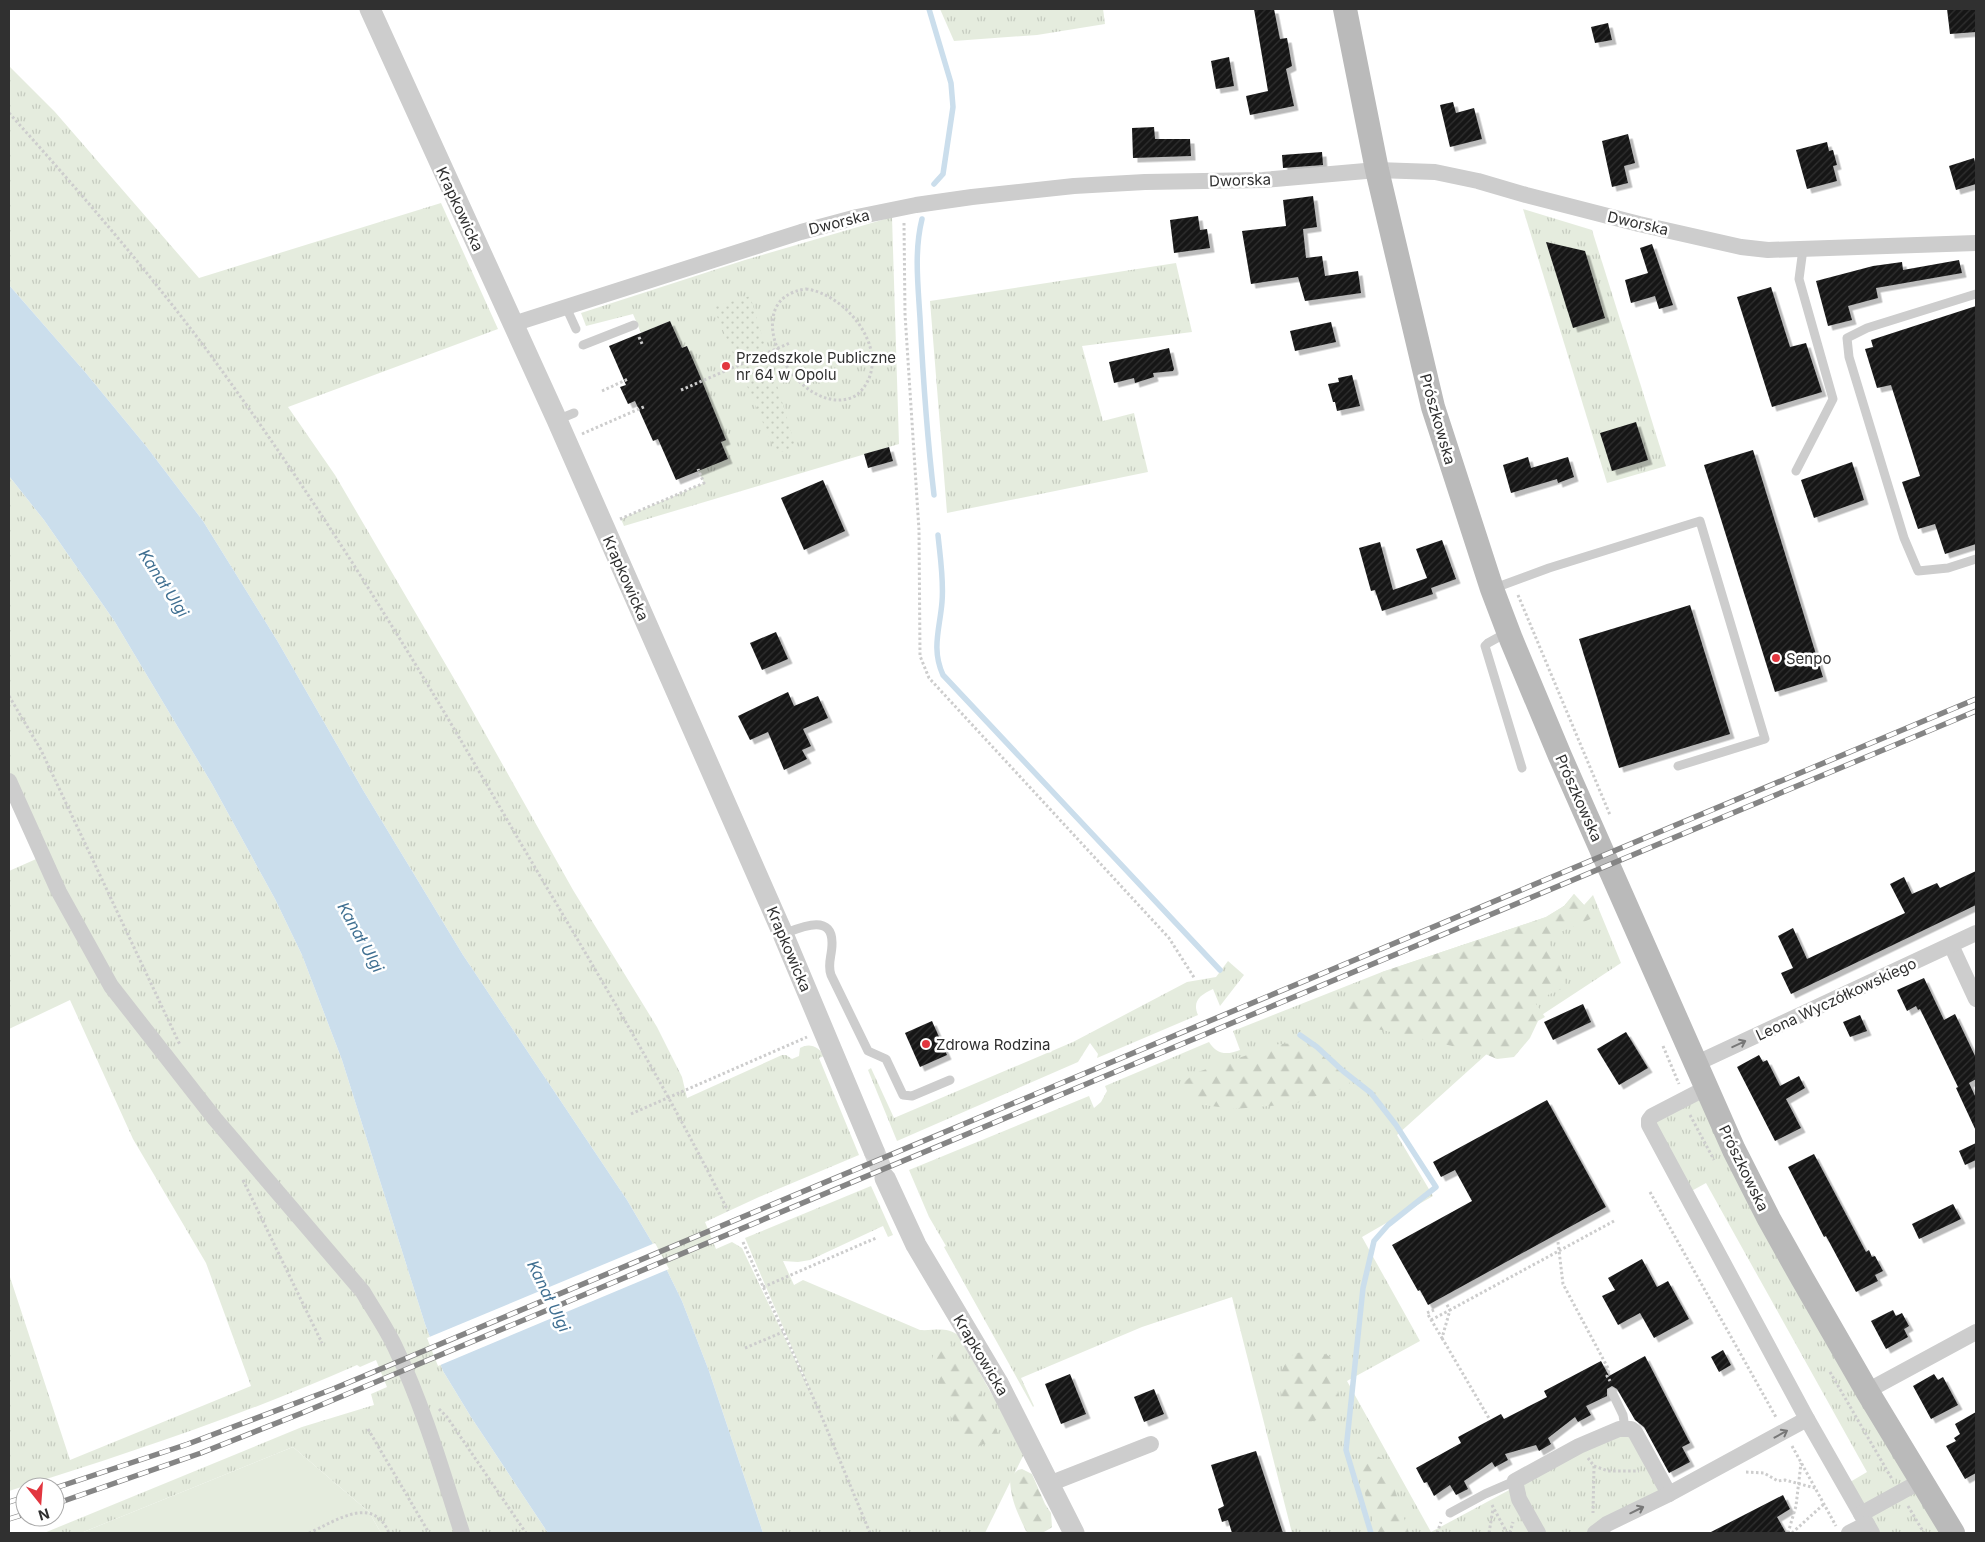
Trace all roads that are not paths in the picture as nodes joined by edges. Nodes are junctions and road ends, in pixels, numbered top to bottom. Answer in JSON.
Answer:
{"nodes":[{"id":1,"x":370,"y":9,"type":"edge"},
{"id":2,"x":1344,"y":9,"type":"edge"},
{"id":3,"x":1377,"y":170,"type":"junction"},
{"id":4,"x":1976,"y":243,"type":"edge"},
{"id":5,"x":1803,"y":249,"type":"junction"},
{"id":6,"x":1976,"y":294,"type":"edge"},
{"id":7,"x":566,"y":307,"type":"junction"},
{"id":8,"x":513,"y":324,"type":"junction"},
{"id":9,"x":634,"y":325,"type":"dead end"},
{"id":10,"x":576,"y":329,"type":"dead end"},
{"id":11,"x":583,"y":345,"type":"dead end"},
{"id":12,"x":1796,"y":471,"type":"dead end"},
{"id":13,"x":1976,"y":559,"type":"edge"},
{"id":14,"x":1502,"y":585,"type":"junction"},
{"id":15,"x":1509,"y":631,"type":"junction"},
{"id":16,"x":1678,"y":766,"type":"dead end"},
{"id":17,"x":1522,"y":768,"type":"dead end"},
{"id":18,"x":9,"y":781,"type":"edge"},
{"id":19,"x":1976,"y":933,"type":"edge"},
{"id":20,"x":783,"y":934,"type":"junction"},
{"id":21,"x":1950,"y":945,"type":"junction"},
{"id":22,"x":1976,"y":999,"type":"edge"},
{"id":23,"x":1695,"y":1064,"type":"junction"},
{"id":24,"x":950,"y":1080,"type":"dead end"},
{"id":25,"x":1706,"y":1088,"type":"junction"},
{"id":26,"x":874,"y":1151,"type":"tunnel mouth"},
{"id":27,"x":885,"y":1178,"type":"tunnel mouth"},
{"id":28,"x":1976,"y":1332,"type":"edge"},
{"id":29,"x":1867,"y":1391,"type":"junction"},
{"id":30,"x":1612,"y":1392,"type":"road end"},
{"id":31,"x":1807,"y":1419,"type":"junction"},
{"id":32,"x":1625,"y":1428,"type":"junction"},
{"id":33,"x":1151,"y":1444,"type":"dead end"},
{"id":34,"x":1515,"y":1481,"type":"junction"},
{"id":35,"x":1921,"y":1481,"type":"junction"},
{"id":36,"x":1049,"y":1484,"type":"junction"},
{"id":37,"x":1669,"y":1494,"type":"junction"},
{"id":38,"x":1450,"y":1513,"type":"dead end"},
{"id":39,"x":1867,"y":1524,"type":"edge"},
{"id":40,"x":462,"y":1533,"type":"edge"},
{"id":41,"x":1074,"y":1533,"type":"edge"},
{"id":42,"x":1538,"y":1533,"type":"edge"},
{"id":43,"x":1595,"y":1533,"type":"edge"},
{"id":44,"x":1849,"y":1533,"type":"edge"},
{"id":45,"x":1953,"y":1533,"type":"edge"}],
"edges":[{"from":1,"to":8,"type":"street","name":"Krapkowicka"},
{"from":2,"to":3,"type":"main road","name":"Prószkowska"},
{"from":3,"to":5,"type":"street","name":"Dworska"},
{"from":3,"to":7,"type":"street","name":"Dworska"},
{"from":3,"to":14,"type":"main road","name":"Prószkowska"},
{"from":4,"to":5,"type":"street","name":"Dworska"},
{"from":5,"to":12,"type":"lane"},
{"from":6,"to":13,"type":"lane"},
{"from":7,"to":8,"type":"street","name":"Dworska"},
{"from":7,"to":10,"type":"lane"},
{"from":8,"to":20,"type":"street","name":"Krapkowicka"},
{"from":9,"to":11,"type":"lane"},
{"from":14,"to":15,"type":"main road","name":"Prószkowska"},
{"from":14,"to":16,"type":"lane"},
{"from":15,"to":17,"type":"lane"},
{"from":15,"to":23,"type":"main road","name":"Prószkowska"},
{"from":18,"to":40,"type":"street"},
{"from":19,"to":21,"type":"street","name":"Leona Wyczółkowskiego"},
{"from":20,"to":24,"type":"lane"},
{"from":20,"to":26,"type":"street","name":"Krapkowicka"},
{"from":21,"to":22,"type":"street"},
{"from":23,"to":21,"type":"street","name":"Leona Wyczółkowskiego","one_way":true},
{"from":23,"to":25,"type":"main road","name":"Prószkowska"},
{"from":25,"to":29,"type":"main road","name":"Prószkowska"},
{"from":25,"to":31,"type":"street"},
{"from":27,"to":36,"type":"street","name":"Krapkowicka"},
{"from":28,"to":29,"type":"street"},
{"from":29,"to":35,"type":"main road","name":"Prószkowska"},
{"from":30,"to":32,"type":"lane"},
{"from":37,"to":31,"type":"street","one_way":true},
{"from":31,"to":39,"type":"street"},
{"from":32,"to":34,"type":"street"},
{"from":32,"to":37,"type":"street"},
{"from":33,"to":36,"type":"street"},
{"from":34,"to":38,"type":"lane"},
{"from":34,"to":42,"type":"street"},
{"from":35,"to":39,"type":"street"},
{"from":35,"to":45,"type":"main road","name":"Prószkowska"},
{"from":36,"to":41,"type":"street","name":"Krapkowicka"},
{"from":43,"to":37,"type":"street","one_way":true},
{"from":39,"to":44,"type":"street"}]}
